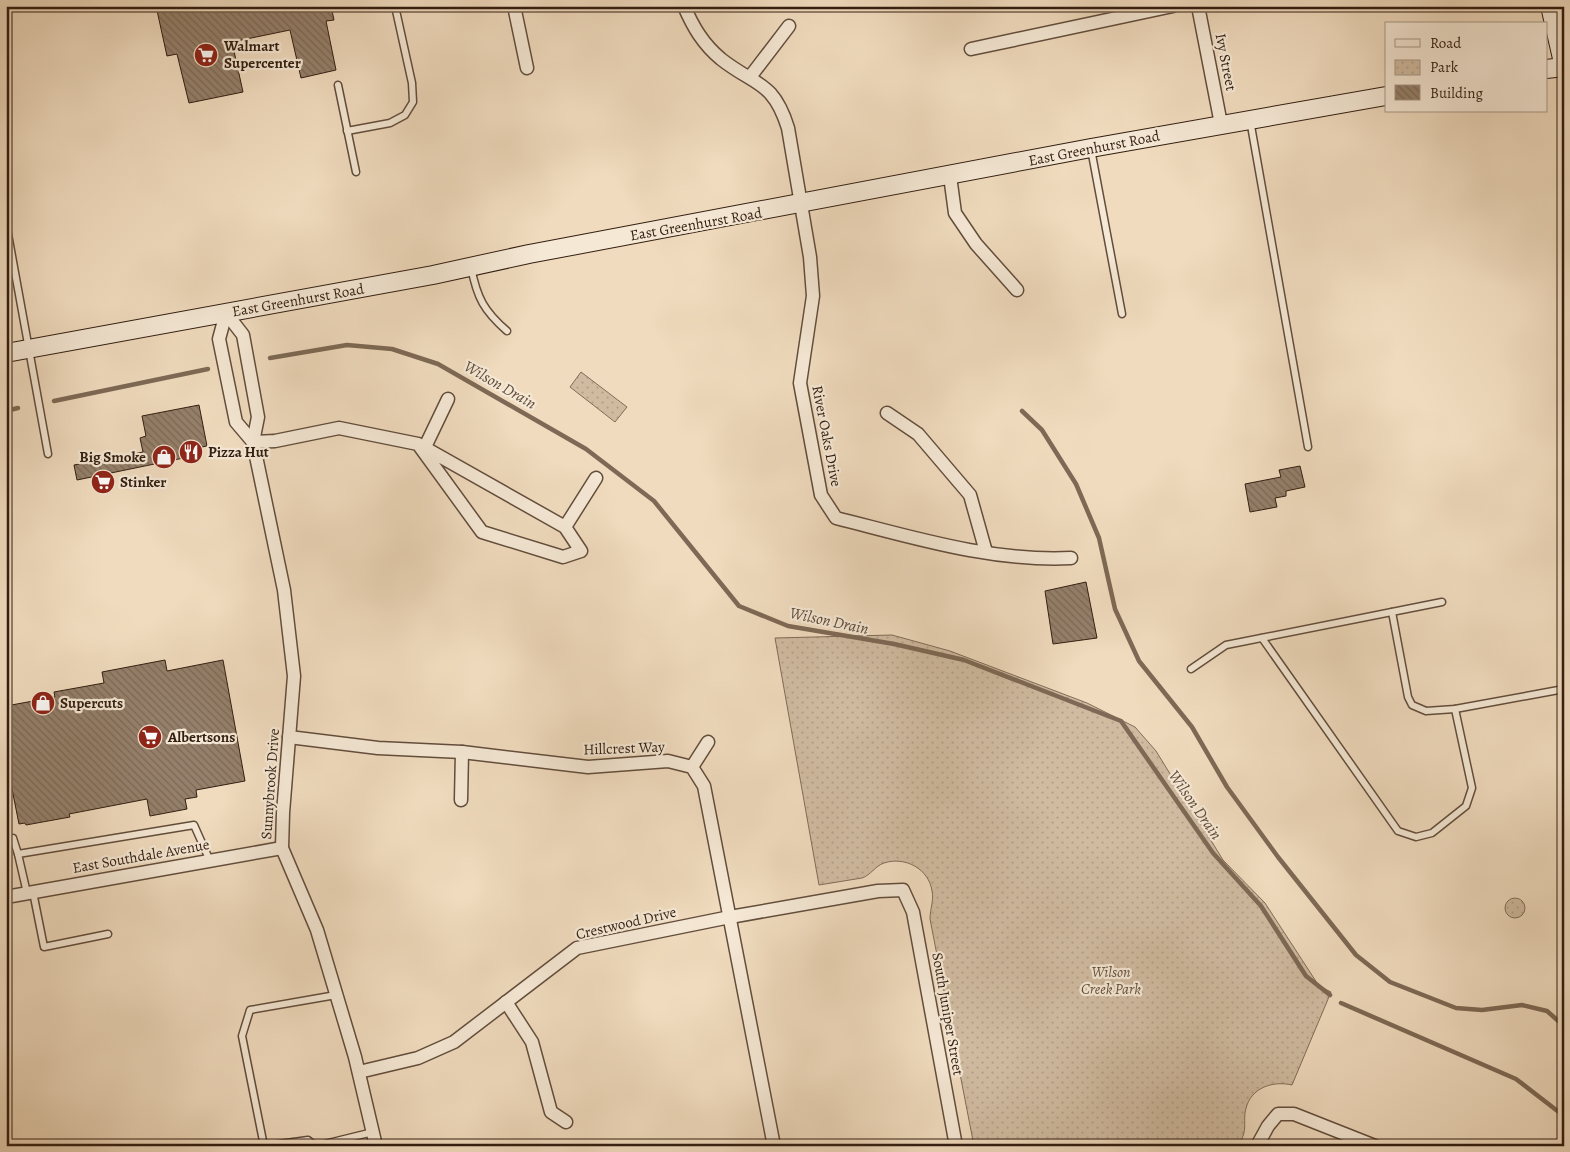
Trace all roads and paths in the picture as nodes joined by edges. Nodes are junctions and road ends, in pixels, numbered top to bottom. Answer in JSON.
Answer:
{"nodes":[{"id":1,"x":395,"y":6,"type":"edge"},
{"id":2,"x":514,"y":6,"type":"edge"},
{"id":3,"x":684,"y":6,"type":"edge"},
{"id":4,"x":1173,"y":6,"type":"edge"},
{"id":5,"x":1198,"y":6,"type":"edge"},
{"id":6,"x":1550,"y":6,"type":"edge"},
{"id":7,"x":789,"y":26,"type":"dead end"},
{"id":8,"x":971,"y":49,"type":"dead end"},
{"id":9,"x":1564,"y":67,"type":"edge"},
{"id":10,"x":527,"y":68,"type":"dead end"},
{"id":11,"x":1548,"y":70,"type":"edge"},
{"id":12,"x":750,"y":77,"type":"junction"},
{"id":13,"x":338,"y":85,"type":"dead end"},
{"id":14,"x":1385,"y":96,"type":"edge"},
{"id":15,"x":1250,"y":119,"type":"junction"},
{"id":16,"x":1221,"y":124,"type":"junction"},
{"id":17,"x":348,"y":131,"type":"junction"},
{"id":18,"x":1091,"y":148,"type":"junction"},
{"id":19,"x":356,"y":172,"type":"dead end"},
{"id":20,"x":950,"y":176,"type":"junction"},
{"id":21,"x":800,"y":204,"type":"junction"},
{"id":22,"x":6,"y":222,"type":"edge"},
{"id":23,"x":471,"y":267,"type":"junction"},
{"id":24,"x":1017,"y":290,"type":"dead end"},
{"id":25,"x":226,"y":313,"type":"junction"},
{"id":26,"x":1122,"y":314,"type":"dead end"},
{"id":27,"x":507,"y":331,"type":"dead end"},
{"id":28,"x":29,"y":348,"type":"junction"},
{"id":29,"x":6,"y":353,"type":"edge"},
{"id":30,"x":448,"y":400,"type":"dead end"},
{"id":31,"x":887,"y":412,"type":"dead end"},
{"id":32,"x":253,"y":442,"type":"junction"},
{"id":33,"x":421,"y":446,"type":"junction"},
{"id":34,"x":1308,"y":447,"type":"dead end"},
{"id":35,"x":48,"y":454,"type":"dead end"},
{"id":36,"x":596,"y":478,"type":"dead end"},
{"id":37,"x":565,"y":527,"type":"junction"},
{"id":38,"x":986,"y":552,"type":"junction"},
{"id":39,"x":1071,"y":558,"type":"dead end"},
{"id":40,"x":1442,"y":602,"type":"dead end"},
{"id":41,"x":1392,"y":612,"type":"junction"},
{"id":42,"x":1262,"y":638,"type":"junction"},
{"id":43,"x":1191,"y":669,"type":"dead end"},
{"id":44,"x":1564,"y":689,"type":"edge"},
{"id":45,"x":1455,"y":709,"type":"junction"},
{"id":46,"x":289,"y":737,"type":"junction"},
{"id":47,"x":708,"y":742,"type":"dead end"},
{"id":48,"x":462,"y":752,"type":"junction"},
{"id":49,"x":692,"y":767,"type":"junction"},
{"id":50,"x":461,"y":800,"type":"dead end"},
{"id":51,"x":6,"y":840,"type":"edge"},
{"id":52,"x":282,"y":848,"type":"junction"},
{"id":53,"x":18,"y":854,"type":"junction"},
{"id":54,"x":210,"y":861,"type":"junction"},
{"id":55,"x":903,"y":890,"type":"joint"},
{"id":56,"x":30,"y":893,"type":"junction"},
{"id":57,"x":6,"y":897,"type":"edge"},
{"id":58,"x":730,"y":917,"type":"junction"},
{"id":59,"x":108,"y":934,"type":"dead end"},
{"id":60,"x":336,"y":995,"type":"junction"},
{"id":61,"x":506,"y":1002,"type":"junction"},
{"id":62,"x":359,"y":1072,"type":"junction"},
{"id":63,"x":566,"y":1122,"type":"dead end"},
{"id":64,"x":373,"y":1132,"type":"junction"},
{"id":65,"x":316,"y":1146,"type":"edge"},
{"id":66,"x":376,"y":1146,"type":"edge"},
{"id":67,"x":774,"y":1146,"type":"edge"},
{"id":68,"x":956,"y":1146,"type":"edge"},
{"id":69,"x":1257,"y":1146,"type":"edge"},
{"id":70,"x":1375,"y":1146,"type":"edge"}],
"edges":[{"from":1,"to":17,"type":"lane"},
{"from":2,"to":10,"type":"street"},
{"from":3,"to":12,"type":"street"},
{"from":4,"to":8,"type":"street"},
{"from":5,"to":16,"type":"street","name":"Ivy Street"},
{"from":6,"to":9,"type":"main road"},
{"from":7,"to":12,"type":"street"},
{"from":9,"to":11,"type":"main road"},
{"from":12,"to":21,"type":"street"},
{"from":13,"to":17,"type":"lane"},
{"from":14,"to":15,"type":"main road","name":"East Greenhurst Road"},
{"from":15,"to":16,"type":"main road","name":"East Greenhurst Road"},
{"from":15,"to":34,"type":"lane"},
{"from":16,"to":18,"type":"main road","name":"East Greenhurst Road"},
{"from":17,"to":19,"type":"lane"},
{"from":18,"to":20,"type":"main road","name":"East Greenhurst Road"},
{"from":18,"to":26,"type":"lane"},
{"from":20,"to":21,"type":"main road","name":"East Greenhurst Road"},
{"from":20,"to":24,"type":"street"},
{"from":21,"to":23,"type":"main road","name":"East Greenhurst Road"},
{"from":21,"to":38,"type":"street","name":"River Oaks Drive"},
{"from":22,"to":28,"type":"lane"},
{"from":23,"to":25,"type":"main road","name":"East Greenhurst Road"},
{"from":23,"to":27,"type":"lane"},
{"from":25,"to":28,"type":"main road","name":"East Greenhurst Road"},
{"from":25,"to":32,"type":"street","name":"Sunnybrook Drive"},
{"from":25,"to":32,"type":"street","name":"Sunnybrook Drive"},
{"from":28,"to":29,"type":"main road","name":"East Greenhurst Road"},
{"from":28,"to":35,"type":"lane"},
{"from":30,"to":33,"type":"street"},
{"from":31,"to":38,"type":"street"},
{"from":32,"to":33,"type":"street"},
{"from":32,"to":46,"type":"street","name":"Sunnybrook Drive"},
{"from":33,"to":37,"type":"street"},
{"from":33,"to":37,"type":"street"},
{"from":36,"to":37,"type":"street"},
{"from":38,"to":39,"type":"street","name":"River Oaks Drive"},
{"from":40,"to":41,"type":"lane"},
{"from":41,"to":42,"type":"lane"},
{"from":41,"to":45,"type":"lane"},
{"from":42,"to":43,"type":"lane"},
{"from":42,"to":45,"type":"lane"},
{"from":44,"to":45,"type":"lane"},
{"from":46,"to":48,"type":"street","name":"Hillcrest Way"},
{"from":46,"to":52,"type":"street","name":"Sunnybrook Drive"},
{"from":47,"to":49,"type":"street"},
{"from":48,"to":49,"type":"street","name":"Hillcrest Way"},
{"from":48,"to":50,"type":"street"},
{"from":49,"to":58,"type":"street"},
{"from":51,"to":53,"type":"lane"},
{"from":52,"to":54,"type":"street","name":"East Southdale Avenue"},
{"from":52,"to":60,"type":"street","name":"Sunnybrook Drive"},
{"from":53,"to":54,"type":"lane"},
{"from":53,"to":56,"type":"lane"},
{"from":54,"to":56,"type":"street","name":"East Southdale Avenue"},
{"from":55,"to":58,"type":"street","name":"Crestwood Drive"},
{"from":55,"to":68,"type":"street","name":"South Juniper Street"},
{"from":56,"to":57,"type":"street","name":"East Southdale Avenue"},
{"from":56,"to":59,"type":"lane"},
{"from":58,"to":61,"type":"street","name":"Crestwood Drive"},
{"from":58,"to":67,"type":"street"},
{"from":60,"to":62,"type":"street","name":"Sunnybrook Drive"},
{"from":60,"to":65,"type":"lane"},
{"from":61,"to":62,"type":"street","name":"Crestwood Drive"},
{"from":61,"to":63,"type":"street"},
{"from":62,"to":64,"type":"street","name":"Sunnybrook Drive"},
{"from":64,"to":65,"type":"lane"},
{"from":64,"to":66,"type":"street","name":"Sunnybrook Drive"},
{"from":69,"to":70,"type":"street"}]}
